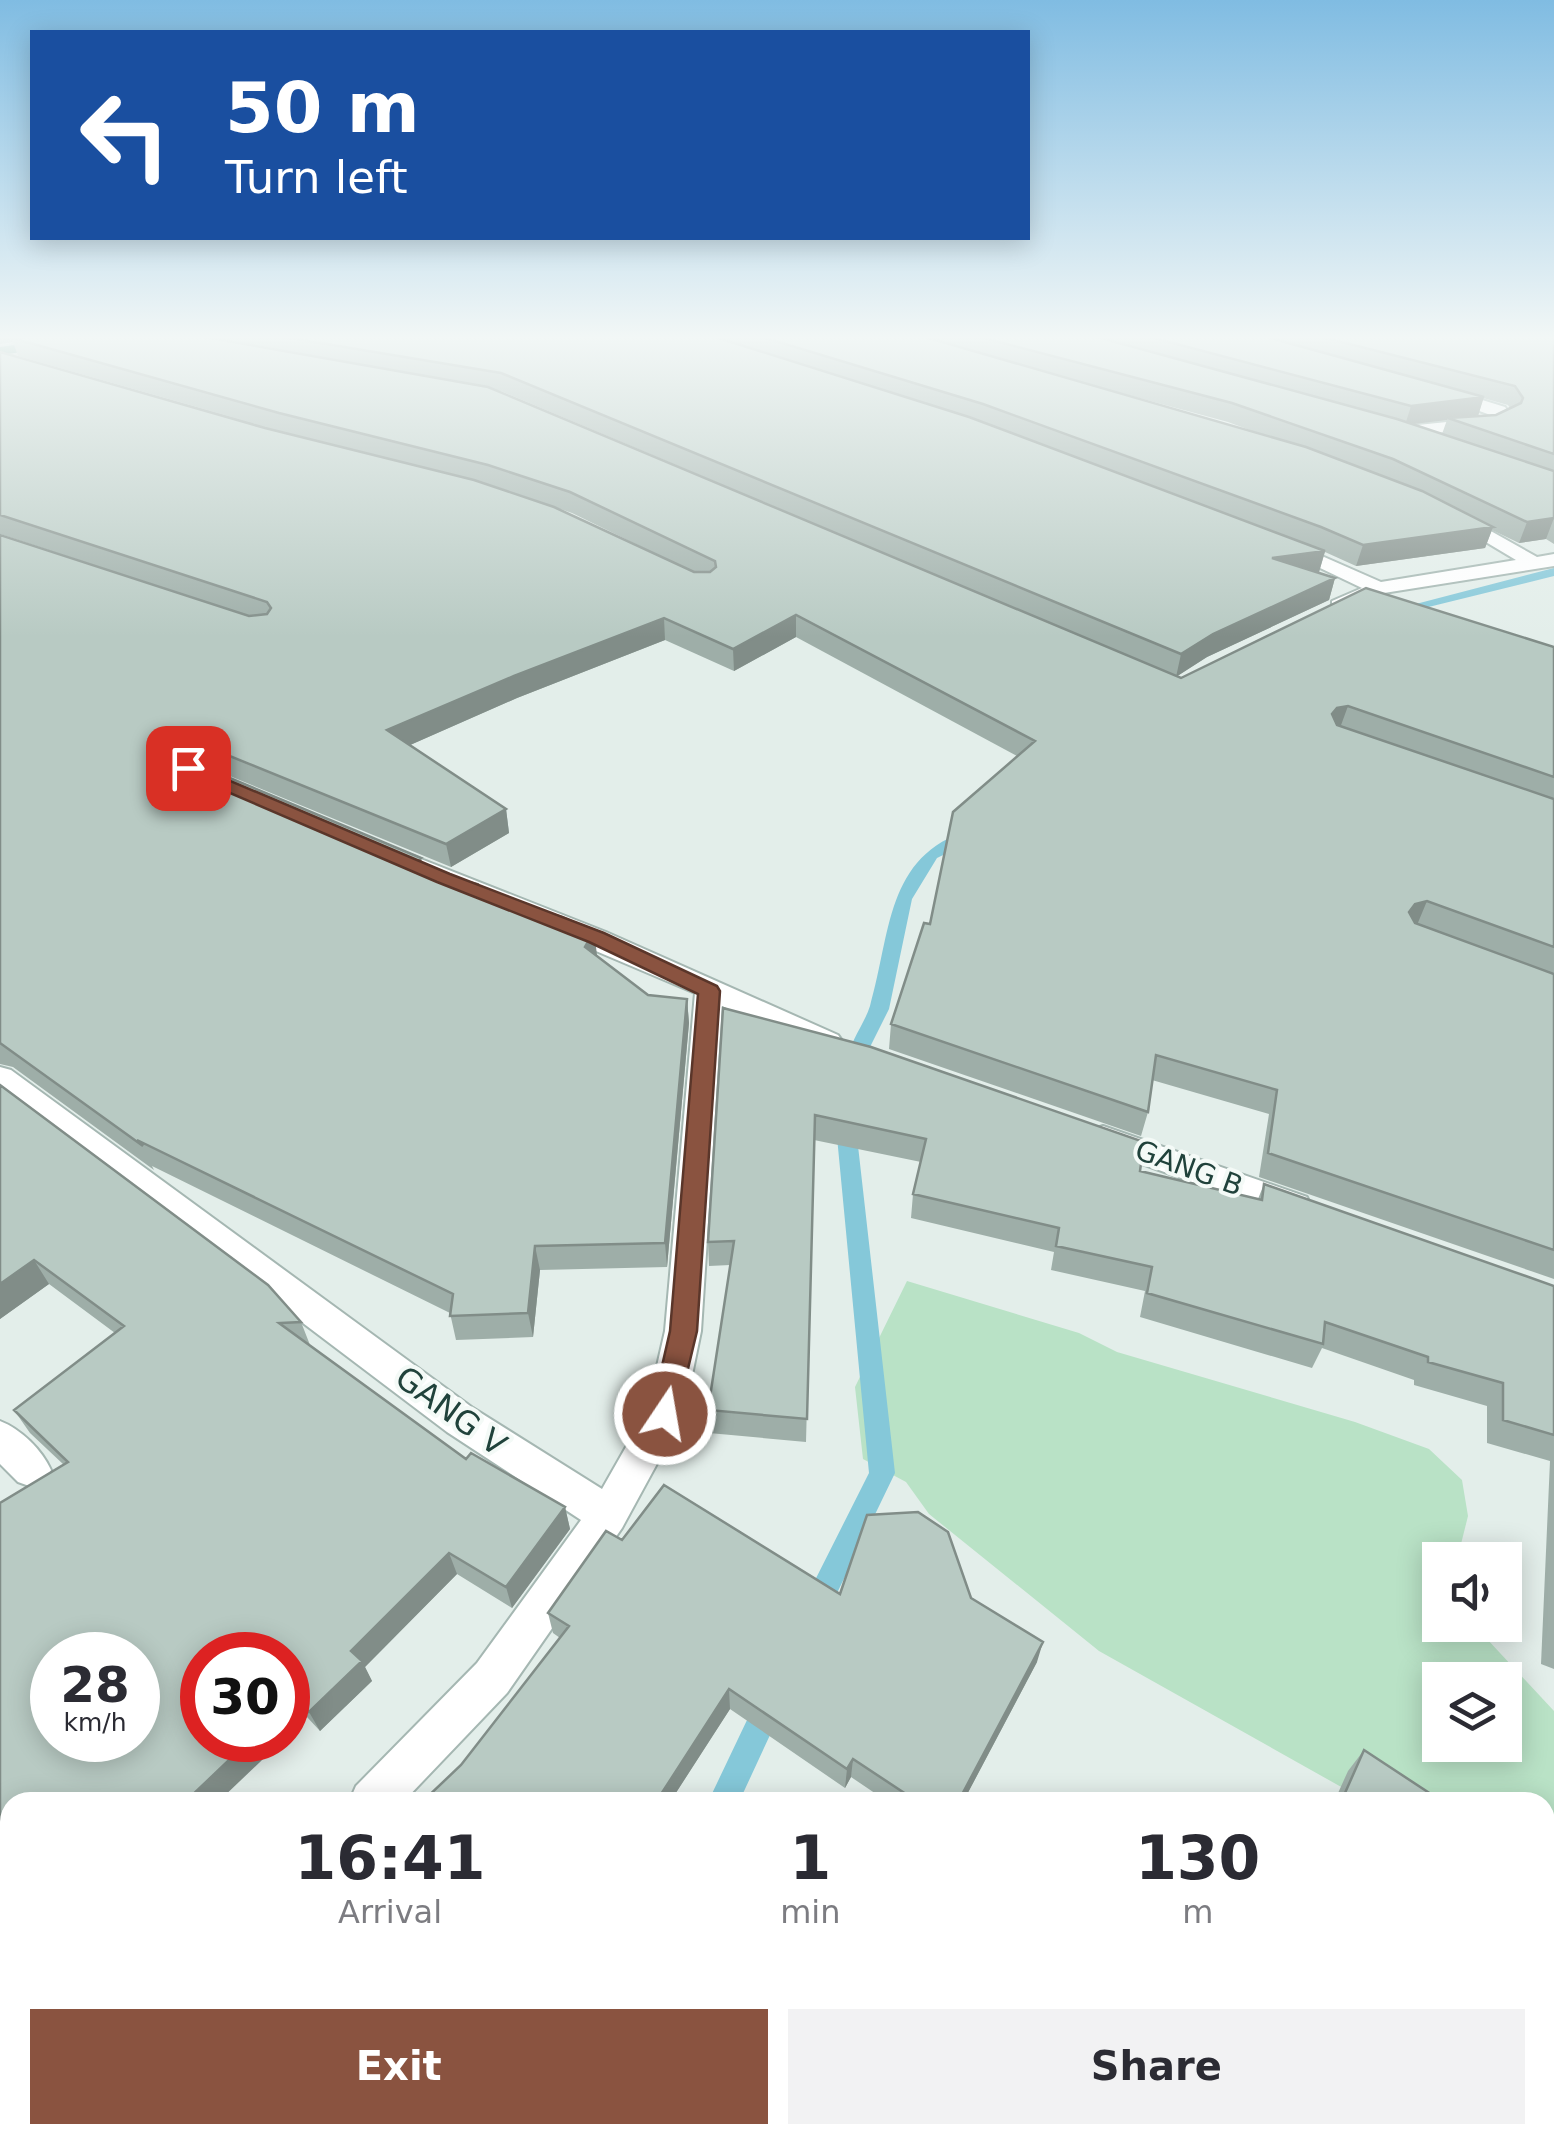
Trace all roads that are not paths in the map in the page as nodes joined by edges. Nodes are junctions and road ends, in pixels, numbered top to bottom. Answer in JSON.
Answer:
{"nodes":[{"id":1,"x":1415,"y":437,"type":"edge"},
{"id":2,"x":1444,"y":446,"type":"edge"},
{"id":3,"x":1444,"y":511,"type":"edge"},
{"id":4,"x":1272,"y":542,"type":"edge"},
{"id":5,"x":1544,"y":562,"type":"edge"},
{"id":6,"x":1379,"y":588,"type":"junction"},
{"id":7,"x":1324,"y":612,"type":"edge"},
{"id":8,"x":370,"y":847,"type":"edge"},
{"id":9,"x":709,"y":991,"type":"junction"},
{"id":10,"x":862,"y":1052,"type":"edge"},
{"id":11,"x":0,"y":1078,"type":"edge"},
{"id":12,"x":1067,"y":1125,"type":"edge"},
{"id":13,"x":1329,"y":1218,"type":"edge"},
{"id":14,"x":0,"y":1438,"type":"edge"},
{"id":15,"x":32,"y":1470,"type":"dead end"},
{"id":16,"x":608,"y":1515,"type":"junction"},
{"id":17,"x":382,"y":1792,"type":"edge"}],
"edges":[{"from":1,"to":2,"type":"street"},
{"from":3,"to":5,"type":"street"},
{"from":4,"to":6,"type":"street"},
{"from":5,"to":6,"type":"street"},
{"from":6,"to":7,"type":"street"},
{"from":8,"to":9,"type":"street"},
{"from":9,"to":10,"type":"street"},
{"from":9,"to":16,"type":"street"},
{"from":11,"to":16,"type":"street","name":"GANG V"},
{"from":12,"to":13,"type":"street","name":"GANG B"},
{"from":14,"to":15,"type":"street"},
{"from":16,"to":17,"type":"street"}]}
